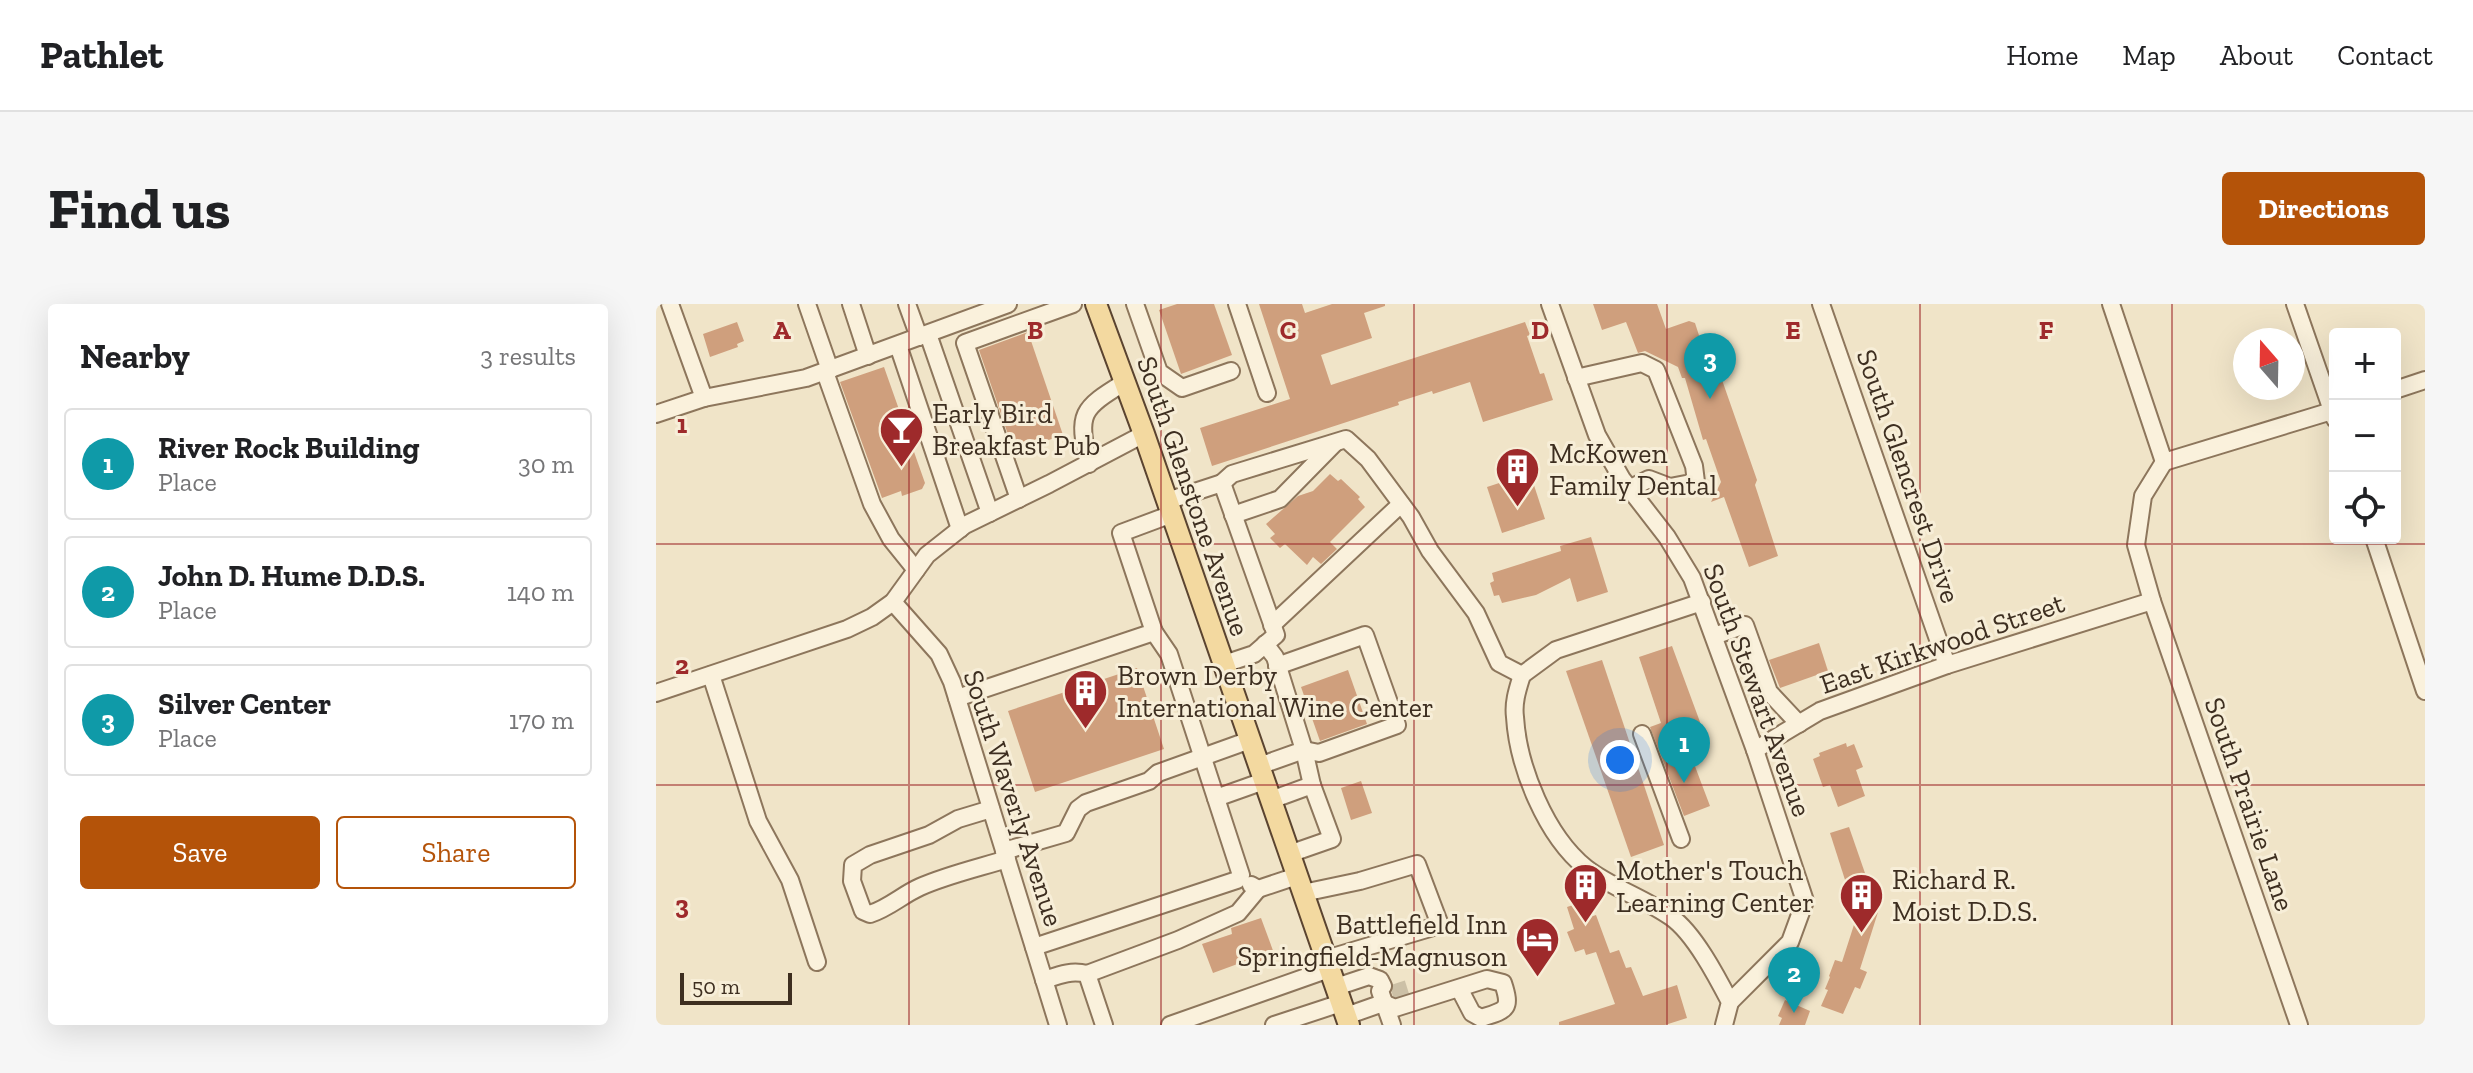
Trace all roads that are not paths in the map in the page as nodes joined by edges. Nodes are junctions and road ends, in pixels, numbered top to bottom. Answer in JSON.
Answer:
{"nodes":[{"id":1,"x":670,"y":304,"type":"edge"},
{"id":2,"x":807,"y":304,"type":"edge"},
{"id":3,"x":851,"y":304,"type":"edge"},
{"id":4,"x":907,"y":304,"type":"edge"},
{"id":5,"x":1008,"y":304,"type":"edge"},
{"id":6,"x":1073,"y":304,"type":"edge"},
{"id":7,"x":1096,"y":304,"type":"edge"},
{"id":8,"x":1237,"y":304,"type":"edge"},
{"id":9,"x":1550,"y":304,"type":"edge"},
{"id":10,"x":1821,"y":304,"type":"edge"},
{"id":11,"x":2111,"y":304,"type":"edge"},
{"id":12,"x":2295,"y":304,"type":"edge"},
{"id":13,"x":1139,"y":305,"type":"edge"},
{"id":14,"x":924,"y":336,"type":"junction"},
{"id":15,"x":898,"y":345,"type":"junction"},
{"id":16,"x":868,"y":356,"type":"junction"},
{"id":17,"x":827,"y":371,"type":"junction"},
{"id":18,"x":1231,"y":371,"type":"dead end"},
{"id":19,"x":1576,"y":378,"type":"junction"},
{"id":20,"x":2425,"y":380,"type":"edge"},
{"id":21,"x":1125,"y":382,"type":"junction"},
{"id":22,"x":2401,"y":388,"type":"edge"},
{"id":23,"x":1267,"y":393,"type":"dead end"},
{"id":24,"x":704,"y":398,"type":"junction"},
{"id":25,"x":2329,"y":400,"type":"edge"},
{"id":26,"x":656,"y":414,"type":"edge"},
{"id":27,"x":2329,"y":414,"type":"edge"},
{"id":28,"x":1144,"y":434,"type":"junction"},
{"id":29,"x":1336,"y":442,"type":"junction"},
{"id":30,"x":2164,"y":462,"type":"junction"},
{"id":31,"x":1089,"y":464,"type":"junction"},
{"id":32,"x":1222,"y":483,"type":"junction"},
{"id":33,"x":1629,"y":489,"type":"junction"},
{"id":34,"x":1019,"y":499,"type":"junction"},
{"id":35,"x":1401,"y":504,"type":"junction"},
{"id":36,"x":1169,"y":508,"type":"junction"},
{"id":37,"x":990,"y":513,"type":"junction"},
{"id":38,"x":1233,"y":515,"type":"junction"},
{"id":39,"x":960,"y":529,"type":"junction"},
{"id":40,"x":2376,"y":544,"type":"edge"},
{"id":41,"x":916,"y":570,"type":"junction"},
{"id":42,"x":2152,"y":601,"type":"junction"},
{"id":43,"x":893,"y":602,"type":"junction"},
{"id":44,"x":1702,"y":602,"type":"junction"},
{"id":45,"x":1272,"y":625,"type":"junction"},
{"id":46,"x":1154,"y":632,"type":"junction"},
{"id":47,"x":1714,"y":636,"type":"junction"},
{"id":48,"x":1265,"y":644,"type":"junction"},
{"id":49,"x":1224,"y":664,"type":"junction"},
{"id":50,"x":1947,"y":665,"type":"junction"},
{"id":51,"x":1277,"y":666,"type":"junction"},
{"id":52,"x":711,"y":675,"type":"junction"},
{"id":53,"x":1522,"y":675,"type":"junction"},
{"id":54,"x":2425,"y":691,"type":"edge"},
{"id":55,"x":656,"y":693,"type":"edge"},
{"id":56,"x":957,"y":698,"type":"junction"},
{"id":57,"x":1799,"y":724,"type":"junction"},
{"id":58,"x":1642,"y":734,"type":"dead end"},
{"id":59,"x":1250,"y":740,"type":"junction"},
{"id":60,"x":1304,"y":750,"type":"junction"},
{"id":61,"x":1755,"y":750,"type":"junction"},
{"id":62,"x":1202,"y":756,"type":"junction"},
{"id":63,"x":1265,"y":782,"type":"junction"},
{"id":64,"x":1312,"y":785,"type":"junction"},
{"id":65,"x":1216,"y":798,"type":"junction"},
{"id":66,"x":991,"y":809,"type":"junction"},
{"id":67,"x":1681,"y":839,"type":"dead end"},
{"id":68,"x":1289,"y":854,"type":"junction"},
{"id":69,"x":1005,"y":855,"type":"junction"},
{"id":70,"x":1239,"y":878,"type":"junction"},
{"id":71,"x":1300,"y":884,"type":"junction"},
{"id":72,"x":1258,"y":889,"type":"junction"},
{"id":73,"x":1034,"y":947,"type":"junction"},
{"id":74,"x":817,"y":962,"type":"dead end"},
{"id":75,"x":1087,"y":974,"type":"junction"},
{"id":76,"x":1044,"y":980,"type":"junction"},
{"id":77,"x":1414,"y":986,"type":"tunnel mouth"},
{"id":78,"x":1459,"y":988,"type":"dead end"},
{"id":79,"x":1338,"y":993,"type":"edge"},
{"id":80,"x":1435,"y":995,"type":"junction"},
{"id":81,"x":1388,"y":998,"type":"junction"},
{"id":82,"x":1730,"y":1002,"type":"junction"},
{"id":83,"x":1058,"y":1025,"type":"edge"},
{"id":84,"x":1104,"y":1025,"type":"edge"},
{"id":85,"x":1170,"y":1025,"type":"edge"},
{"id":86,"x":1274,"y":1025,"type":"edge"},
{"id":87,"x":1392,"y":1025,"type":"edge"},
{"id":88,"x":1724,"y":1025,"type":"edge"},
{"id":89,"x":2299,"y":1025,"type":"edge"}],
"edges":[{"from":1,"to":24,"type":"street"},
{"from":2,"to":17,"type":"street"},
{"from":3,"to":16,"type":"street"},
{"from":4,"to":14,"type":"street"},
{"from":5,"to":14,"type":"street"},
{"from":6,"to":34,"type":"street"},
{"from":7,"to":21,"type":"main road","name":"South Glenstone Avenue"},
{"from":8,"to":23,"type":"street"},
{"from":9,"to":19,"type":"street","name":"South Stewart Avenue"},
{"from":10,"to":50,"type":"street","name":"South Glencrest Drive"},
{"from":11,"to":30,"type":"street"},
{"from":12,"to":25,"type":"street"},
{"from":13,"to":18,"type":"street"},
{"from":14,"to":15,"type":"street"},
{"from":14,"to":37,"type":"street"},
{"from":15,"to":16,"type":"street"},
{"from":15,"to":39,"type":"street"},
{"from":16,"to":17,"type":"street"},
{"from":17,"to":24,"type":"street"},
{"from":17,"to":41,"type":"street"},
{"from":19,"to":33,"type":"street","name":"South Stewart Avenue"},
{"from":19,"to":33,"type":"street"},
{"from":20,"to":22,"type":"street"},
{"from":21,"to":28,"type":"main road","name":"South Glenstone Avenue"},
{"from":21,"to":31,"type":"street"},
{"from":24,"to":26,"type":"street"},
{"from":27,"to":30,"type":"street"},
{"from":28,"to":31,"type":"street"},
{"from":28,"to":36,"type":"main road","name":"South Glenstone Avenue"},
{"from":29,"to":32,"type":"street"},
{"from":29,"to":35,"type":"street"},
{"from":29,"to":38,"type":"street"},
{"from":30,"to":42,"type":"street","name":"South Prairie Lane"},
{"from":31,"to":34,"type":"street"},
{"from":32,"to":36,"type":"street"},
{"from":32,"to":38,"type":"street"},
{"from":33,"to":44,"type":"street","name":"South Stewart Avenue"},
{"from":34,"to":37,"type":"street"},
{"from":35,"to":45,"type":"street"},
{"from":35,"to":53,"type":"street"},
{"from":36,"to":46,"type":"street"},
{"from":36,"to":49,"type":"main road","name":"South Glenstone Avenue"},
{"from":37,"to":39,"type":"street"},
{"from":38,"to":45,"type":"street"},
{"from":39,"to":41,"type":"street"},
{"from":40,"to":54,"type":"street"},
{"from":41,"to":43,"type":"street"},
{"from":42,"to":50,"type":"street","name":"East Kirkwood Street"},
{"from":42,"to":89,"type":"street","name":"South Prairie Lane"},
{"from":43,"to":52,"type":"street"},
{"from":43,"to":56,"type":"street","name":"South Waverly Avenue"},
{"from":44,"to":47,"type":"street","name":"South Stewart Avenue"},
{"from":44,"to":53,"type":"street"},
{"from":45,"to":48,"type":"street"},
{"from":46,"to":56,"type":"street"},
{"from":46,"to":62,"type":"street"},
{"from":47,"to":57,"type":"street"},
{"from":47,"to":61,"type":"street","name":"South Stewart Avenue"},
{"from":48,"to":49,"type":"street"},
{"from":48,"to":51,"type":"street"},
{"from":49,"to":59,"type":"main road","name":"South Glenstone Avenue"},
{"from":50,"to":57,"type":"street","name":"East Kirkwood Street"},
{"from":51,"to":60,"type":"street"},
{"from":51,"to":60,"type":"street"},
{"from":52,"to":55,"type":"street"},
{"from":52,"to":74,"type":"street"},
{"from":53,"to":82,"type":"street"},
{"from":56,"to":66,"type":"street","name":"South Waverly Avenue"},
{"from":57,"to":61,"type":"street","name":"East Kirkwood Street"},
{"from":58,"to":67,"type":"street"},
{"from":59,"to":62,"type":"street"},
{"from":59,"to":63,"type":"main road","name":"South Glenstone Avenue"},
{"from":60,"to":63,"type":"street"},
{"from":60,"to":64,"type":"street"},
{"from":61,"to":82,"type":"street","name":"South Stewart Avenue"},
{"from":62,"to":65,"type":"street"},
{"from":62,"to":69,"type":"street"},
{"from":63,"to":64,"type":"street"},
{"from":63,"to":65,"type":"street"},
{"from":63,"to":68,"type":"main road","name":"South Glenstone Avenue"},
{"from":64,"to":68,"type":"street"},
{"from":65,"to":70,"type":"street"},
{"from":66,"to":69,"type":"street","name":"South Waverly Avenue"},
{"from":66,"to":69,"type":"street"},
{"from":68,"to":71,"type":"main road","name":"South Glenstone Avenue"},
{"from":69,"to":73,"type":"street","name":"South Waverly Avenue"},
{"from":70,"to":72,"type":"street"},
{"from":70,"to":73,"type":"street"},
{"from":71,"to":72,"type":"street"},
{"from":71,"to":79,"type":"main road","name":"South Glenstone Avenue"},
{"from":71,"to":79,"type":"street"},
{"from":72,"to":75,"type":"street"},
{"from":73,"to":76,"type":"street","name":"South Waverly Avenue"},
{"from":75,"to":76,"type":"street"},
{"from":75,"to":84,"type":"street"},
{"from":76,"to":83,"type":"street","name":"South Waverly Avenue"},
{"from":77,"to":80,"type":"street"},
{"from":78,"to":80,"type":"street"},
{"from":79,"to":81,"type":"street"},
{"from":79,"to":81,"type":"street"},
{"from":79,"to":85,"type":"street"},
{"from":79,"to":86,"type":"street"},
{"from":80,"to":81,"type":"street"},
{"from":81,"to":87,"type":"street"},
{"from":82,"to":88,"type":"street"}]}
